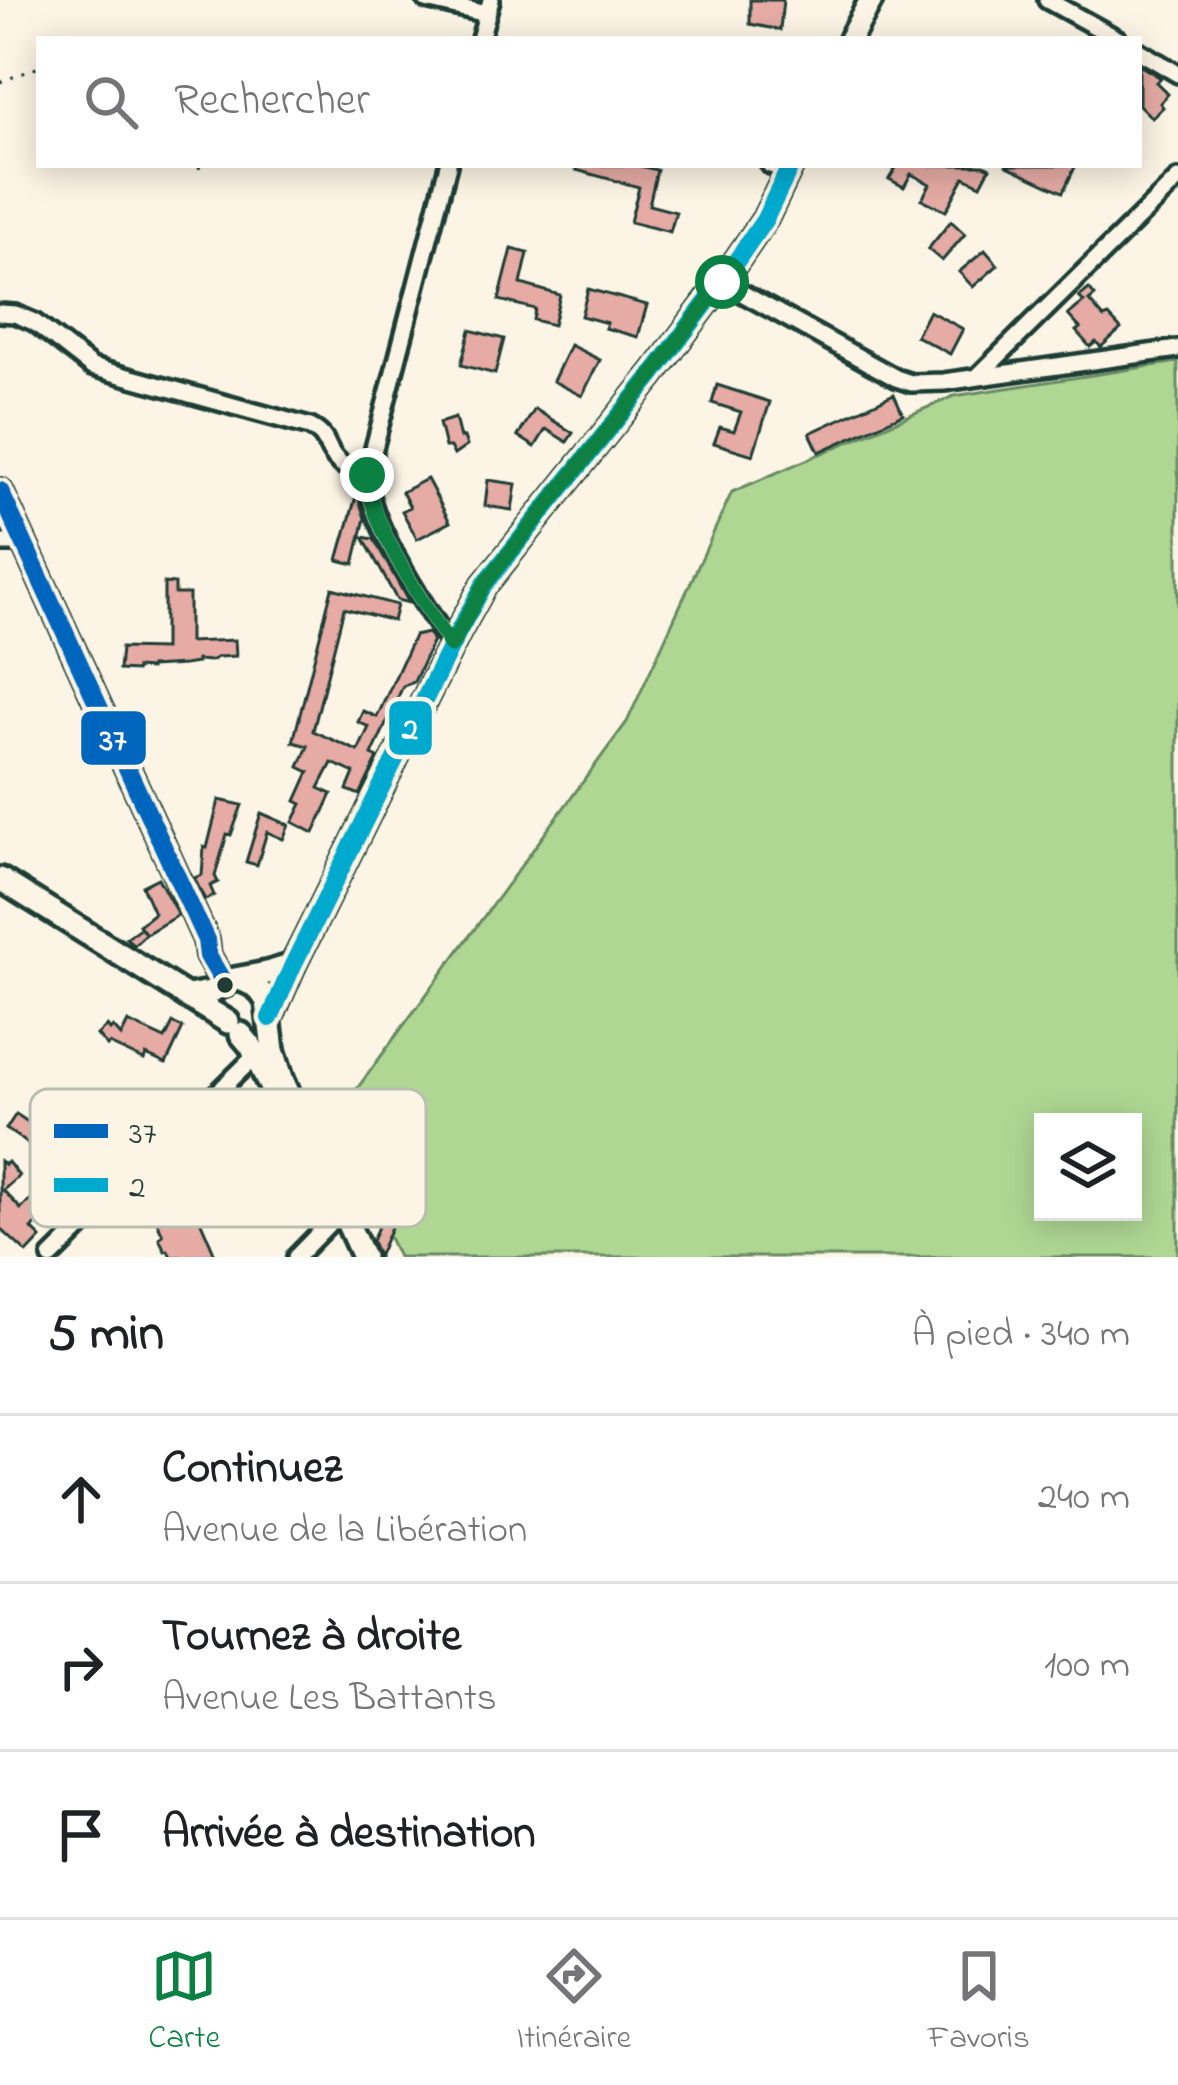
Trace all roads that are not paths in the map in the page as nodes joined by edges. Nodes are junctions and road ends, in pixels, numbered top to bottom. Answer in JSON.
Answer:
{"nodes":[{"id":1,"x":426,"y":0,"type":"edge"},
{"id":2,"x":871,"y":0,"type":"edge"},
{"id":3,"x":1047,"y":0,"type":"edge"},
{"id":4,"x":489,"y":7,"type":"edge"},
{"id":5,"x":481,"y":36,"type":"edge"},
{"id":6,"x":852,"y":36,"type":"edge"},
{"id":7,"x":1113,"y":36,"type":"edge"},
{"id":8,"x":1142,"y":53,"type":"edge"},
{"id":9,"x":1178,"y":74,"type":"edge"},
{"id":10,"x":447,"y":168,"type":"edge"},
{"id":11,"x":783,"y":168,"type":"edge"},
{"id":12,"x":1178,"y":179,"type":"edge"},
{"id":13,"x":722,"y":282,"type":"junction"},
{"id":14,"x":0,"y":313,"type":"edge"},
{"id":15,"x":1178,"y":349,"type":"edge"},
{"id":16,"x":978,"y":376,"type":"junction"},
{"id":17,"x":367,"y":475,"type":"junction"},
{"id":18,"x":0,"y":491,"type":"edge"},
{"id":19,"x":0,"y":543,"type":"edge"},
{"id":20,"x":24,"y":543,"type":"junction"},
{"id":21,"x":451,"y":646,"type":"junction"},
{"id":22,"x":0,"y":879,"type":"edge"},
{"id":23,"x":292,"y":965,"type":"junction"},
{"id":24,"x":232,"y":982,"type":"junction"},
{"id":25,"x":188,"y":996,"type":"junction"},
{"id":26,"x":270,"y":1021,"type":"junction"},
{"id":27,"x":234,"y":1028,"type":"junction"},
{"id":28,"x":256,"y":1055,"type":"junction"},
{"id":29,"x":221,"y":1089,"type":"edge"},
{"id":30,"x":272,"y":1089,"type":"edge"},
{"id":31,"x":286,"y":1089,"type":"edge"},
{"id":32,"x":81,"y":1227,"type":"edge"},
{"id":33,"x":325,"y":1227,"type":"edge"},
{"id":34,"x":340,"y":1227,"type":"edge"},
{"id":35,"x":344,"y":1227,"type":"edge"},
{"id":36,"x":51,"y":1257,"type":"edge"},
{"id":37,"x":296,"y":1257,"type":"edge"},
{"id":38,"x":349,"y":1257,"type":"edge"},
{"id":39,"x":363,"y":1257,"type":"edge"}],
"edges":[{"from":1,"to":4,"type":"street"},
{"from":2,"to":6,"type":"main road"},
{"from":3,"to":7,"type":"street"},
{"from":4,"to":5,"type":"street"},
{"from":8,"to":9,"type":"street"},
{"from":10,"to":17,"type":"street"},
{"from":11,"to":13,"type":"main road"},
{"from":12,"to":16,"type":"street"},
{"from":13,"to":16,"type":"street"},
{"from":13,"to":21,"type":"main road"},
{"from":14,"to":17,"type":"street"},
{"from":15,"to":16,"type":"street"},
{"from":17,"to":21,"type":"street"},
{"from":18,"to":20,"type":"main road"},
{"from":19,"to":20,"type":"street"},
{"from":20,"to":24,"type":"main road"},
{"from":21,"to":23,"type":"main road"},
{"from":22,"to":25,"type":"main road"},
{"from":23,"to":24,"type":"main road"},
{"from":23,"to":26,"type":"main road"},
{"from":24,"to":25,"type":"main road"},
{"from":24,"to":26,"type":"main road"},
{"from":24,"to":27,"type":"main road"},
{"from":25,"to":27,"type":"main road"},
{"from":26,"to":27,"type":"main road"},
{"from":26,"to":31,"type":"main road"},
{"from":27,"to":28,"type":"main road"},
{"from":28,"to":29,"type":"street"},
{"from":28,"to":30,"type":"main road"},
{"from":32,"to":36,"type":"street"},
{"from":33,"to":37,"type":"street"},
{"from":34,"to":38,"type":"main road"},
{"from":35,"to":39,"type":"main road"}]}
